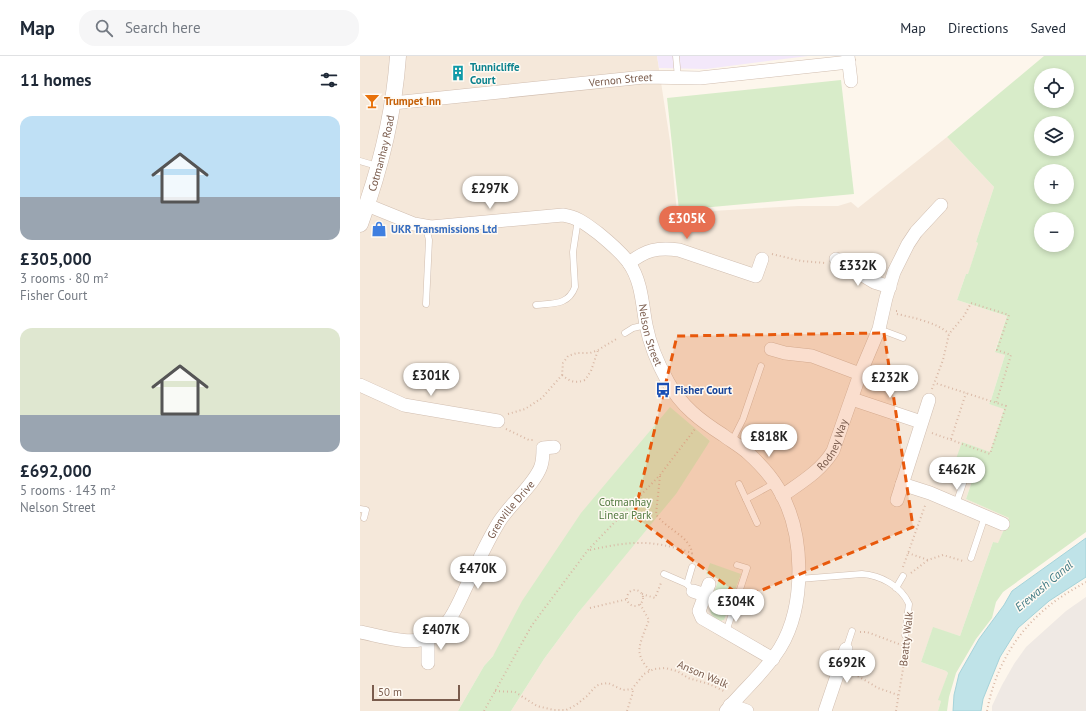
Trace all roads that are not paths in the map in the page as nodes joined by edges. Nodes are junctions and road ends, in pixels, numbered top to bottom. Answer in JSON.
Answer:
{"nodes":[{"id":1,"x":398,"y":56,"type":"edge"},
{"id":2,"x":676,"y":56,"type":"edge"},
{"id":3,"x":848,"y":59,"type":"edge"},
{"id":4,"x":678,"y":78,"type":"junction"},
{"id":5,"x":851,"y":81,"type":"dead end"},
{"id":6,"x":393,"y":103,"type":"junction"},
{"id":7,"x":360,"y":161,"type":"edge"},
{"id":8,"x":379,"y":166,"type":"junction"},
{"id":9,"x":941,"y":204,"type":"dead end"},
{"id":10,"x":367,"y":205,"type":"junction"},
{"id":11,"x":578,"y":219,"type":"junction"},
{"id":12,"x":360,"y":224,"type":"edge"},
{"id":13,"x":426,"y":227,"type":"junction"},
{"id":14,"x":762,"y":259,"type":"road end"},
{"id":15,"x":834,"y":259,"type":"road end"},
{"id":16,"x":629,"y":263,"type":"junction"},
{"id":17,"x":890,"y":287,"type":"junction"},
{"id":18,"x":426,"y":304,"type":"dead end"},
{"id":19,"x":536,"y":305,"type":"dead end"},
{"id":20,"x":646,"y":325,"type":"junction"},
{"id":21,"x":879,"y":329,"type":"junction"},
{"id":22,"x":625,"y":333,"type":"road end"},
{"id":23,"x":903,"y":338,"type":"dead end"},
{"id":24,"x":772,"y":349,"type":"dead end"},
{"id":25,"x":761,"y":366,"type":"dead end"},
{"id":26,"x":860,"y":374,"type":"junction"},
{"id":27,"x":360,"y":385,"type":"edge"},
{"id":28,"x":852,"y":399,"type":"junction"},
{"id":29,"x":929,"y":400,"type":"road end"},
{"id":30,"x":498,"y":421,"type":"road end"},
{"id":31,"x":920,"y":425,"type":"junction"},
{"id":32,"x":732,"y":441,"type":"junction"},
{"id":33,"x":549,"y":447,"type":"road end"},
{"id":34,"x":969,"y":466,"type":"dead end"},
{"id":35,"x":775,"y":483,"type":"junction"},
{"id":36,"x":739,"y":484,"type":"dead end"},
{"id":37,"x":902,"y":484,"type":"junction"},
{"id":38,"x":782,"y":496,"type":"junction"},
{"id":39,"x":746,"y":499,"type":"junction"},
{"id":40,"x":897,"y":500,"type":"dead end"},
{"id":41,"x":956,"y":504,"type":"junction"},
{"id":42,"x":360,"y":509,"type":"edge"},
{"id":43,"x":985,"y":516,"type":"junction"},
{"id":44,"x":364,"y":518,"type":"dead end"},
{"id":45,"x":757,"y":523,"type":"dead end"},
{"id":46,"x":1003,"y":524,"type":"dead end"},
{"id":47,"x":971,"y":558,"type":"road end"},
{"id":48,"x":737,"y":565,"type":"dead end"},
{"id":49,"x":692,"y":567,"type":"road end"},
{"id":50,"x":664,"y":574,"type":"road end"},
{"id":51,"x":903,"y":576,"type":"road end"},
{"id":52,"x":799,"y":579,"type":"junction"},
{"id":53,"x":699,"y":588,"type":"junction"},
{"id":54,"x":896,"y":588,"type":"junction"},
{"id":55,"x":852,"y":631,"type":"road end"},
{"id":56,"x":360,"y":632,"type":"edge"},
{"id":57,"x":726,"y":632,"type":"junction"},
{"id":58,"x":905,"y":635,"type":"road end"},
{"id":59,"x":428,"y":638,"type":"junction"},
{"id":60,"x":846,"y":649,"type":"joint"},
{"id":61,"x":773,"y":659,"type":"junction"},
{"id":62,"x":428,"y":663,"type":"dead end"},
{"id":63,"x":731,"y":705,"type":"edge"},
{"id":64,"x":747,"y":711,"type":"edge"},
{"id":65,"x":825,"y":711,"type":"edge"}],
"edges":[{"from":1,"to":6,"type":"street","name":"Cotmanhay Road"},
{"from":2,"to":4,"type":"lane"},
{"from":3,"to":4,"type":"street","name":"Vernon Street"},
{"from":3,"to":5,"type":"street"},
{"from":4,"to":6,"type":"street","name":"Vernon Street"},
{"from":6,"to":8,"type":"street","name":"Cotmanhay Road"},
{"from":7,"to":8,"type":"lane"},
{"from":8,"to":10,"type":"street","name":"Cotmanhay Road"},
{"from":9,"to":17,"type":"street","name":"Rodney Way"},
{"from":10,"to":12,"type":"street","name":"Cotmanhay Road"},
{"from":10,"to":13,"type":"street","name":"Nelson Street"},
{"from":11,"to":13,"type":"street","name":"Nelson Street"},
{"from":11,"to":16,"type":"street","name":"Nelson Street"},
{"from":11,"to":19,"type":"lane"},
{"from":13,"to":18,"type":"lane"},
{"from":14,"to":16,"type":"street"},
{"from":15,"to":17,"type":"street"},
{"from":16,"to":20,"type":"street","name":"Nelson Street"},
{"from":17,"to":21,"type":"street","name":"Rodney Way"},
{"from":20,"to":22,"type":"lane"},
{"from":20,"to":32,"type":"street","name":"Nelson Street"},
{"from":21,"to":23,"type":"lane"},
{"from":21,"to":26,"type":"street","name":"Rodney Way"},
{"from":24,"to":26,"type":"street"},
{"from":25,"to":32,"type":"lane"},
{"from":26,"to":28,"type":"street","name":"Rodney Way"},
{"from":27,"to":30,"type":"street"},
{"from":28,"to":31,"type":"street"},
{"from":28,"to":38,"type":"street","name":"Rodney Way"},
{"from":29,"to":31,"type":"street"},
{"from":31,"to":37,"type":"street"},
{"from":32,"to":35,"type":"street","name":"Nelson Street"},
{"from":33,"to":59,"type":"street","name":"Grenville Drive"},
{"from":34,"to":41,"type":"lane"},
{"from":35,"to":38,"type":"street","name":"Nelson Street"},
{"from":35,"to":39,"type":"lane"},
{"from":36,"to":39,"type":"lane"},
{"from":37,"to":40,"type":"street"},
{"from":37,"to":41,"type":"street"},
{"from":38,"to":52,"type":"street","name":"Nelson Street"},
{"from":39,"to":45,"type":"lane"},
{"from":41,"to":43,"type":"street"},
{"from":42,"to":44,"type":"lane"},
{"from":43,"to":46,"type":"street"},
{"from":43,"to":47,"type":"lane"},
{"from":48,"to":57,"type":"lane"},
{"from":49,"to":53,"type":"lane"},
{"from":50,"to":53,"type":"lane"},
{"from":51,"to":54,"type":"lane"},
{"from":52,"to":54,"type":"lane","name":"Beatty Walk"},
{"from":52,"to":61,"type":"street","name":"Nelson Street"},
{"from":53,"to":57,"type":"street"},
{"from":54,"to":58,"type":"lane","name":"Beatty Walk"},
{"from":55,"to":60,"type":"lane"},
{"from":56,"to":59,"type":"street","name":"Grenville Drive"},
{"from":57,"to":61,"type":"street"},
{"from":59,"to":62,"type":"street"},
{"from":60,"to":65,"type":"street"},
{"from":61,"to":63,"type":"street","name":"Nelson Street"},
{"from":63,"to":64,"type":"street"}]}
